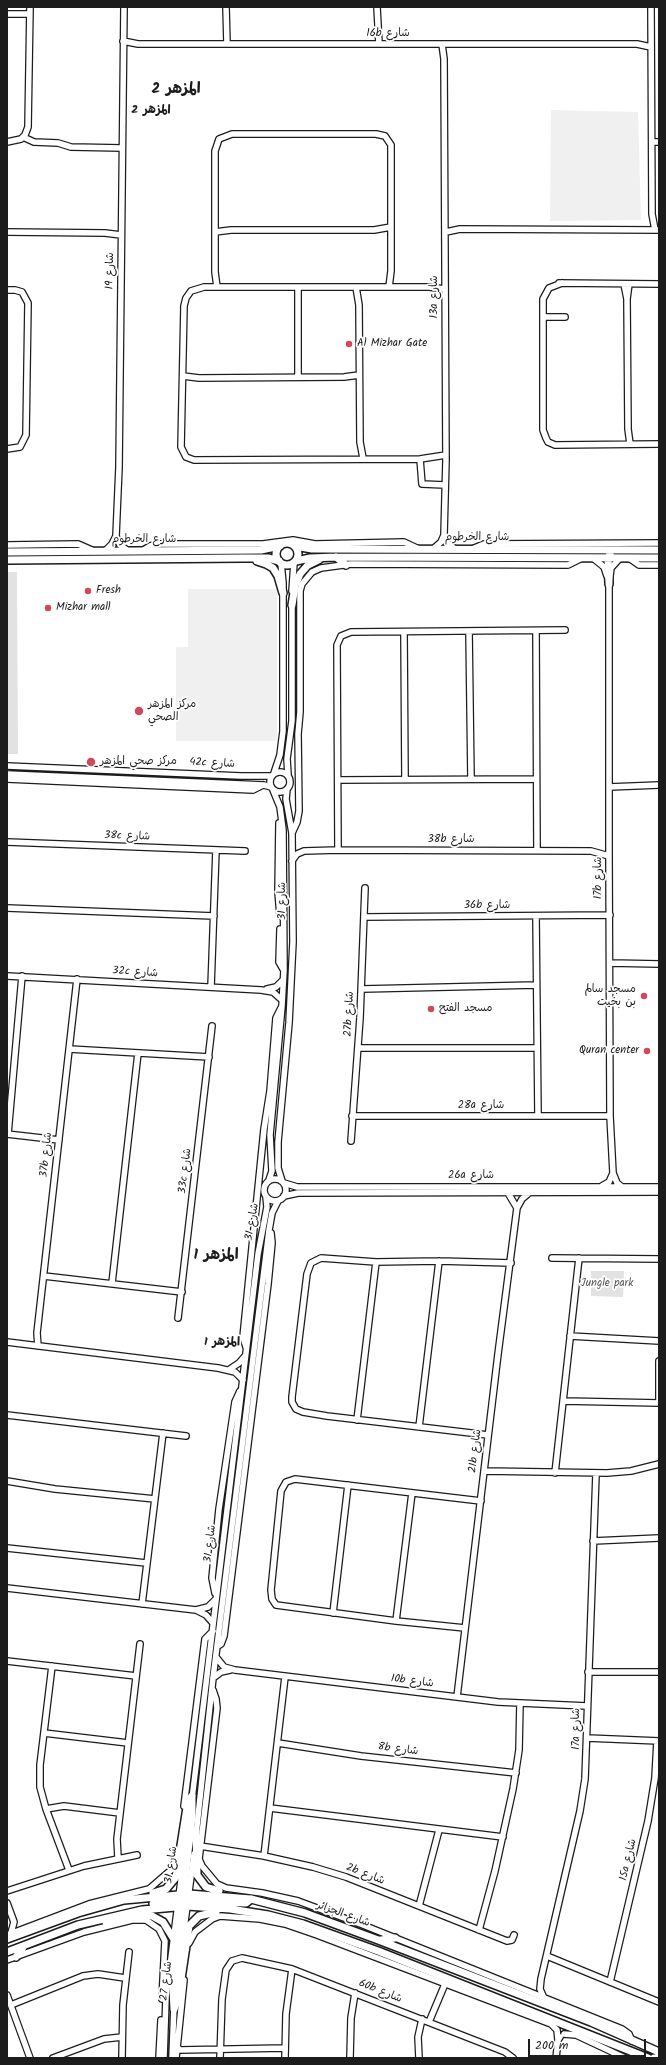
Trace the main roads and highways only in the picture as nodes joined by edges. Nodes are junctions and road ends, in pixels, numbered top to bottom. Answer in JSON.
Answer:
{"nodes":[{"id":1,"x":241,"y":544,"type":"road end"},
{"id":2,"x":280,"y":546,"type":"junction"},
{"id":3,"x":296,"y":546,"type":"junction"},
{"id":4,"x":252,"y":550,"type":"junction"},
{"id":5,"x":658,"y":550,"type":"edge"},
{"id":6,"x":7,"y":552,"type":"edge"},
{"id":7,"x":336,"y":557,"type":"junction"},
{"id":8,"x":243,"y":558,"type":"junction"},
{"id":9,"x":324,"y":558,"type":"junction"},
{"id":10,"x":608,"y":558,"type":"junction"},
{"id":11,"x":659,"y":558,"type":"edge"},
{"id":12,"x":7,"y":560,"type":"edge"},
{"id":13,"x":280,"y":562,"type":"junction"},
{"id":14,"x":295,"y":562,"type":"junction"},
{"id":15,"x":346,"y":565,"type":"road end"},
{"id":16,"x":609,"y":584,"type":"road end"},
{"id":17,"x":283,"y":593,"type":"road end"},
{"id":18,"x":292,"y":605,"type":"road end"},
{"id":19,"x":196,"y":1831,"type":"road end"},
{"id":20,"x":251,"y":1899,"type":"junction"},
{"id":21,"x":124,"y":1900,"type":"junction"},
{"id":22,"x":183,"y":1901,"type":"junction"},
{"id":23,"x":248,"y":1912,"type":"junction"},
{"id":24,"x":60,"y":1913,"type":"road end"},
{"id":25,"x":68,"y":1916,"type":"junction"},
{"id":26,"x":78,"y":1925,"type":"junction"},
{"id":27,"x":8,"y":1936,"type":"edge"},
{"id":28,"x":172,"y":1938,"type":"road end"},
{"id":29,"x":395,"y":1938,"type":"road end"},
{"id":30,"x":381,"y":1940,"type":"junction"},
{"id":31,"x":24,"y":1946,"type":"junction"},
{"id":32,"x":7,"y":1952,"type":"edge"},
{"id":33,"x":16,"y":1957,"type":"road end"},
{"id":34,"x":523,"y":2008,"type":"junction"},
{"id":35,"x":527,"y":2016,"type":"road end"},
{"id":36,"x":659,"y":2052,"type":"edge"},
{"id":37,"x":648,"y":2058,"type":"edge"}],
"edges":[{"from":1,"to":4,"type":"main road"},
{"from":2,"to":3,"type":"main road"},
{"from":2,"to":4,"type":"main road","name":"شارع الخرطوم"},
{"from":2,"to":13,"type":"main road"},
{"from":3,"to":5,"type":"main road","name":"شارع الخرطوم"},
{"from":3,"to":14,"type":"main road"},
{"from":4,"to":6,"type":"main road","name":"شارع الخرطوم"},
{"from":5,"to":10,"type":"main road"},
{"from":7,"to":9,"type":"main road","name":"شارع الخرطوم"},
{"from":7,"to":10,"type":"main road","name":"شارع الخرطوم"},
{"from":7,"to":15,"type":"main road"},
{"from":8,"to":12,"type":"main road","name":"شارع الخرطوم"},
{"from":8,"to":13,"type":"main road","name":"شارع الخرطوم"},
{"from":8,"to":17,"type":"main road"},
{"from":9,"to":14,"type":"main road","name":"شارع الخرطوم"},
{"from":9,"to":18,"type":"main road"},
{"from":10,"to":11,"type":"main road","name":"شارع الخرطوم"},
{"from":10,"to":16,"type":"main road"},
{"from":13,"to":14,"type":"main road"},
{"from":19,"to":20,"type":"main road"},
{"from":20,"to":22,"type":"main road","name":"شارع الجزائر"},
{"from":20,"to":30,"type":"main road","name":"شارع الجزائر"},
{"from":21,"to":22,"type":"main road","name":"شارع الجزائر"},
{"from":21,"to":22,"type":"main road"},
{"from":21,"to":25,"type":"main road","name":"شارع الجزائر"},
{"from":22,"to":23,"type":"main road","name":"شارع الجزائر"},
{"from":22,"to":23,"type":"main road"},
{"from":22,"to":26,"type":"main road","name":"شارع الجزائر"},
{"from":23,"to":34,"type":"main road","name":"شارع الجزائر"},
{"from":24,"to":25,"type":"main road"},
{"from":25,"to":27,"type":"main road","name":"شارع الجزائر"},
{"from":26,"to":28,"type":"main road"},
{"from":26,"to":31,"type":"main road","name":"شارع الجزائر"},
{"from":29,"to":30,"type":"main road"},
{"from":30,"to":36,"type":"main road","name":"شارع الجزائر"},
{"from":31,"to":32,"type":"main road","name":"شارع الجزائر"},
{"from":31,"to":33,"type":"main road"},
{"from":34,"to":35,"type":"main road"},
{"from":34,"to":37,"type":"main road","name":"شارع الجزائر"}]}
